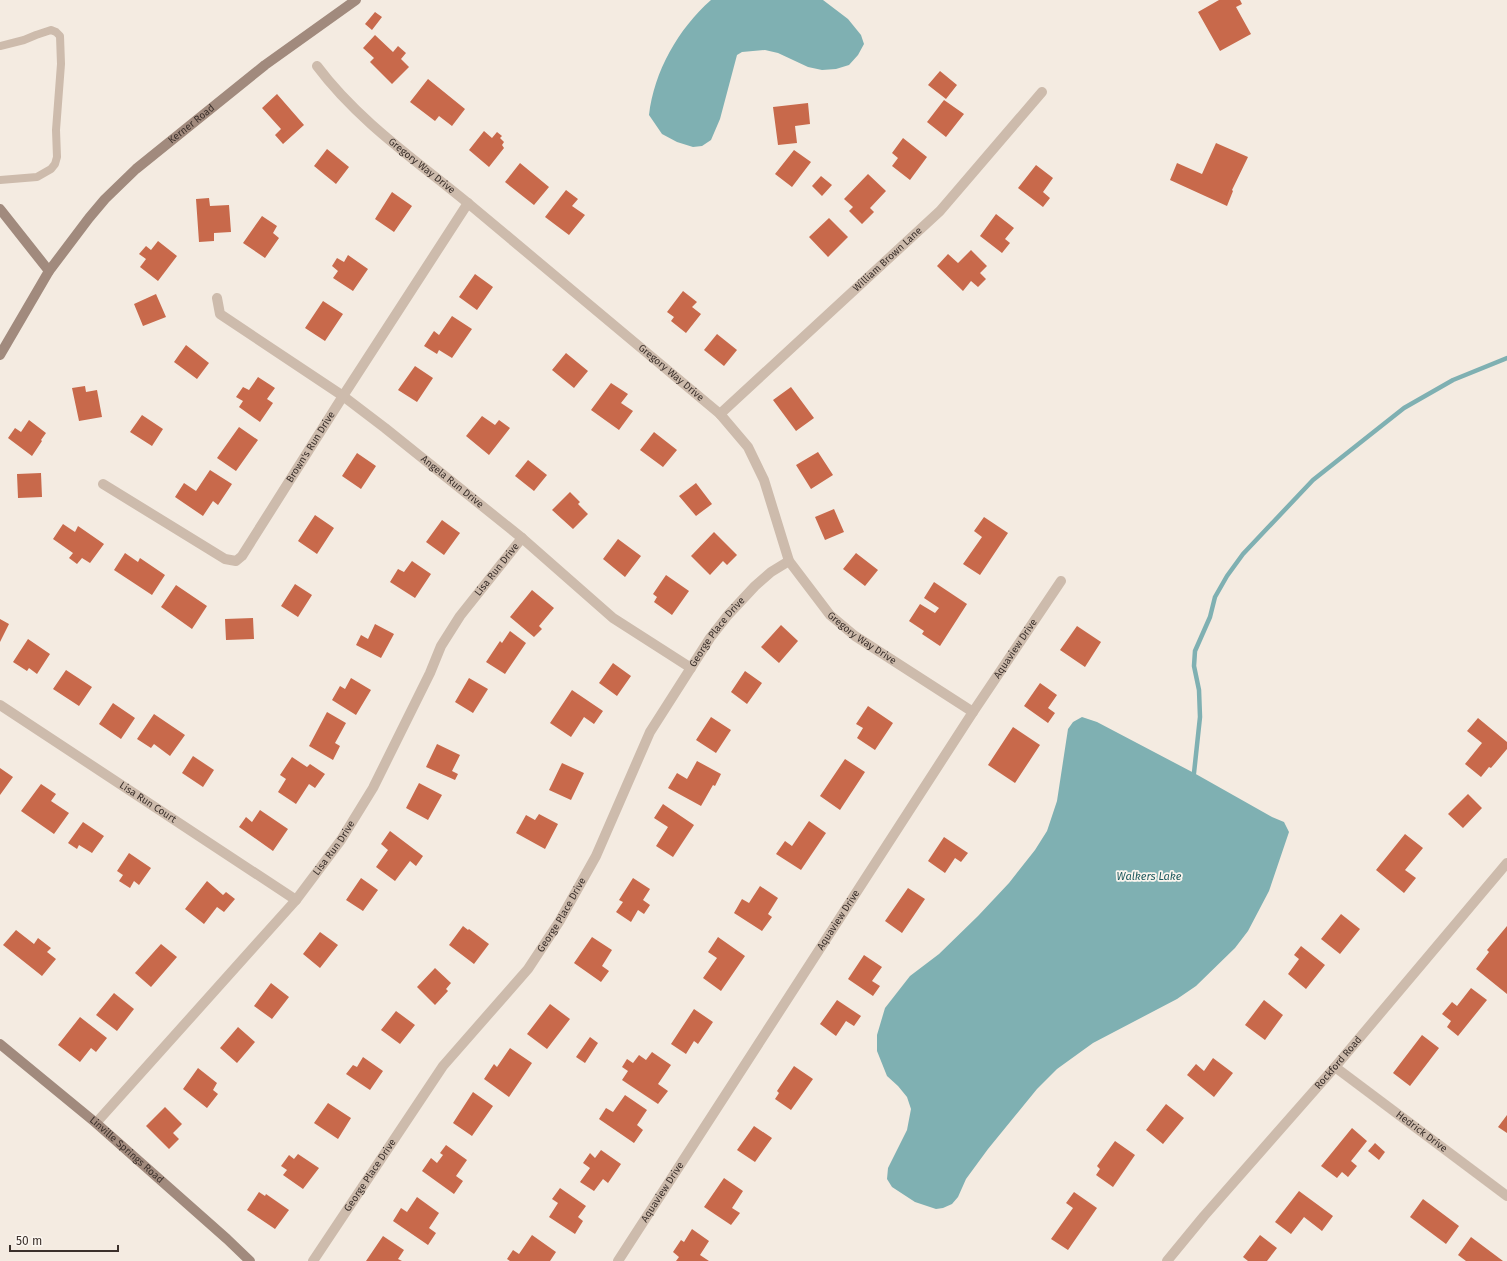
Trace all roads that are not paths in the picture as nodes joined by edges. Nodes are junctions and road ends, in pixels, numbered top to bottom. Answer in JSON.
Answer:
{"nodes":[{"id":1,"x":356,"y":0,"type":"edge"},
{"id":2,"x":0,"y":46,"type":"edge"},
{"id":3,"x":317,"y":66,"type":"dead end"},
{"id":4,"x":1042,"y":92,"type":"dead end"},
{"id":5,"x":0,"y":180,"type":"edge"},
{"id":6,"x":468,"y":203,"type":"junction"},
{"id":7,"x":0,"y":209,"type":"edge"},
{"id":8,"x":48,"y":271,"type":"junction"},
{"id":9,"x":217,"y":298,"type":"dead end"},
{"id":10,"x":0,"y":355,"type":"edge"},
{"id":11,"x":343,"y":396,"type":"junction"},
{"id":12,"x":720,"y":414,"type":"junction"},
{"id":13,"x":104,"y":484,"type":"dead end"},
{"id":14,"x":522,"y":538,"type":"junction"},
{"id":15,"x":789,"y":561,"type":"junction"},
{"id":16,"x":1061,"y":581,"type":"dead end"},
{"id":17,"x":691,"y":668,"type":"junction"},
{"id":18,"x":0,"y":705,"type":"edge"},
{"id":19,"x":973,"y":712,"type":"junction"},
{"id":20,"x":1507,"y":863,"type":"edge"},
{"id":21,"x":296,"y":900,"type":"junction"},
{"id":22,"x":0,"y":1044,"type":"edge"},
{"id":23,"x":1335,"y":1067,"type":"junction"},
{"id":24,"x":96,"y":1123,"type":"junction"},
{"id":25,"x":1507,"y":1196,"type":"edge"},
{"id":26,"x":250,"y":1261,"type":"edge"},
{"id":27,"x":313,"y":1261,"type":"edge"},
{"id":28,"x":618,"y":1261,"type":"edge"},
{"id":29,"x":1167,"y":1261,"type":"edge"}],
"edges":[{"from":1,"to":8,"type":"street","name":"Kerner Road"},
{"from":2,"to":5,"type":"lane"},
{"from":3,"to":6,"type":"street","name":"Gregory Way Drive"},
{"from":4,"to":12,"type":"street","name":"William Brown Lane"},
{"from":6,"to":11,"type":"street","name":"Brown's Run Drive"},
{"from":6,"to":12,"type":"street","name":"Gregory Way Drive"},
{"from":7,"to":8,"type":"street"},
{"from":8,"to":10,"type":"street","name":"Kerner Road"},
{"from":9,"to":11,"type":"street","name":"Angela Run Drive"},
{"from":11,"to":13,"type":"street","name":"Brown's Run Drive"},
{"from":11,"to":14,"type":"street","name":"Angela Run Drive"},
{"from":12,"to":15,"type":"street","name":"Gregory Way Drive"},
{"from":14,"to":17,"type":"street","name":"Angela Run Drive"},
{"from":14,"to":21,"type":"street","name":"Lisa Run Drive"},
{"from":15,"to":17,"type":"street","name":"George Place Drive"},
{"from":15,"to":19,"type":"street","name":"Gregory Way Drive"},
{"from":16,"to":19,"type":"street","name":"Aquaview Drive"},
{"from":17,"to":27,"type":"street","name":"George Place Drive"},
{"from":18,"to":21,"type":"street","name":"Lisa Run Court"},
{"from":19,"to":28,"type":"street","name":"Aquaview Drive"},
{"from":20,"to":23,"type":"street","name":"Rockford Road"},
{"from":21,"to":24,"type":"street","name":"Lisa Run Drive"},
{"from":22,"to":24,"type":"street","name":"Linville Springs Road"},
{"from":23,"to":25,"type":"street","name":"Hedrick Drive"},
{"from":23,"to":29,"type":"street","name":"Rockford Road"},
{"from":24,"to":26,"type":"street","name":"Linville Springs Road"}]}
